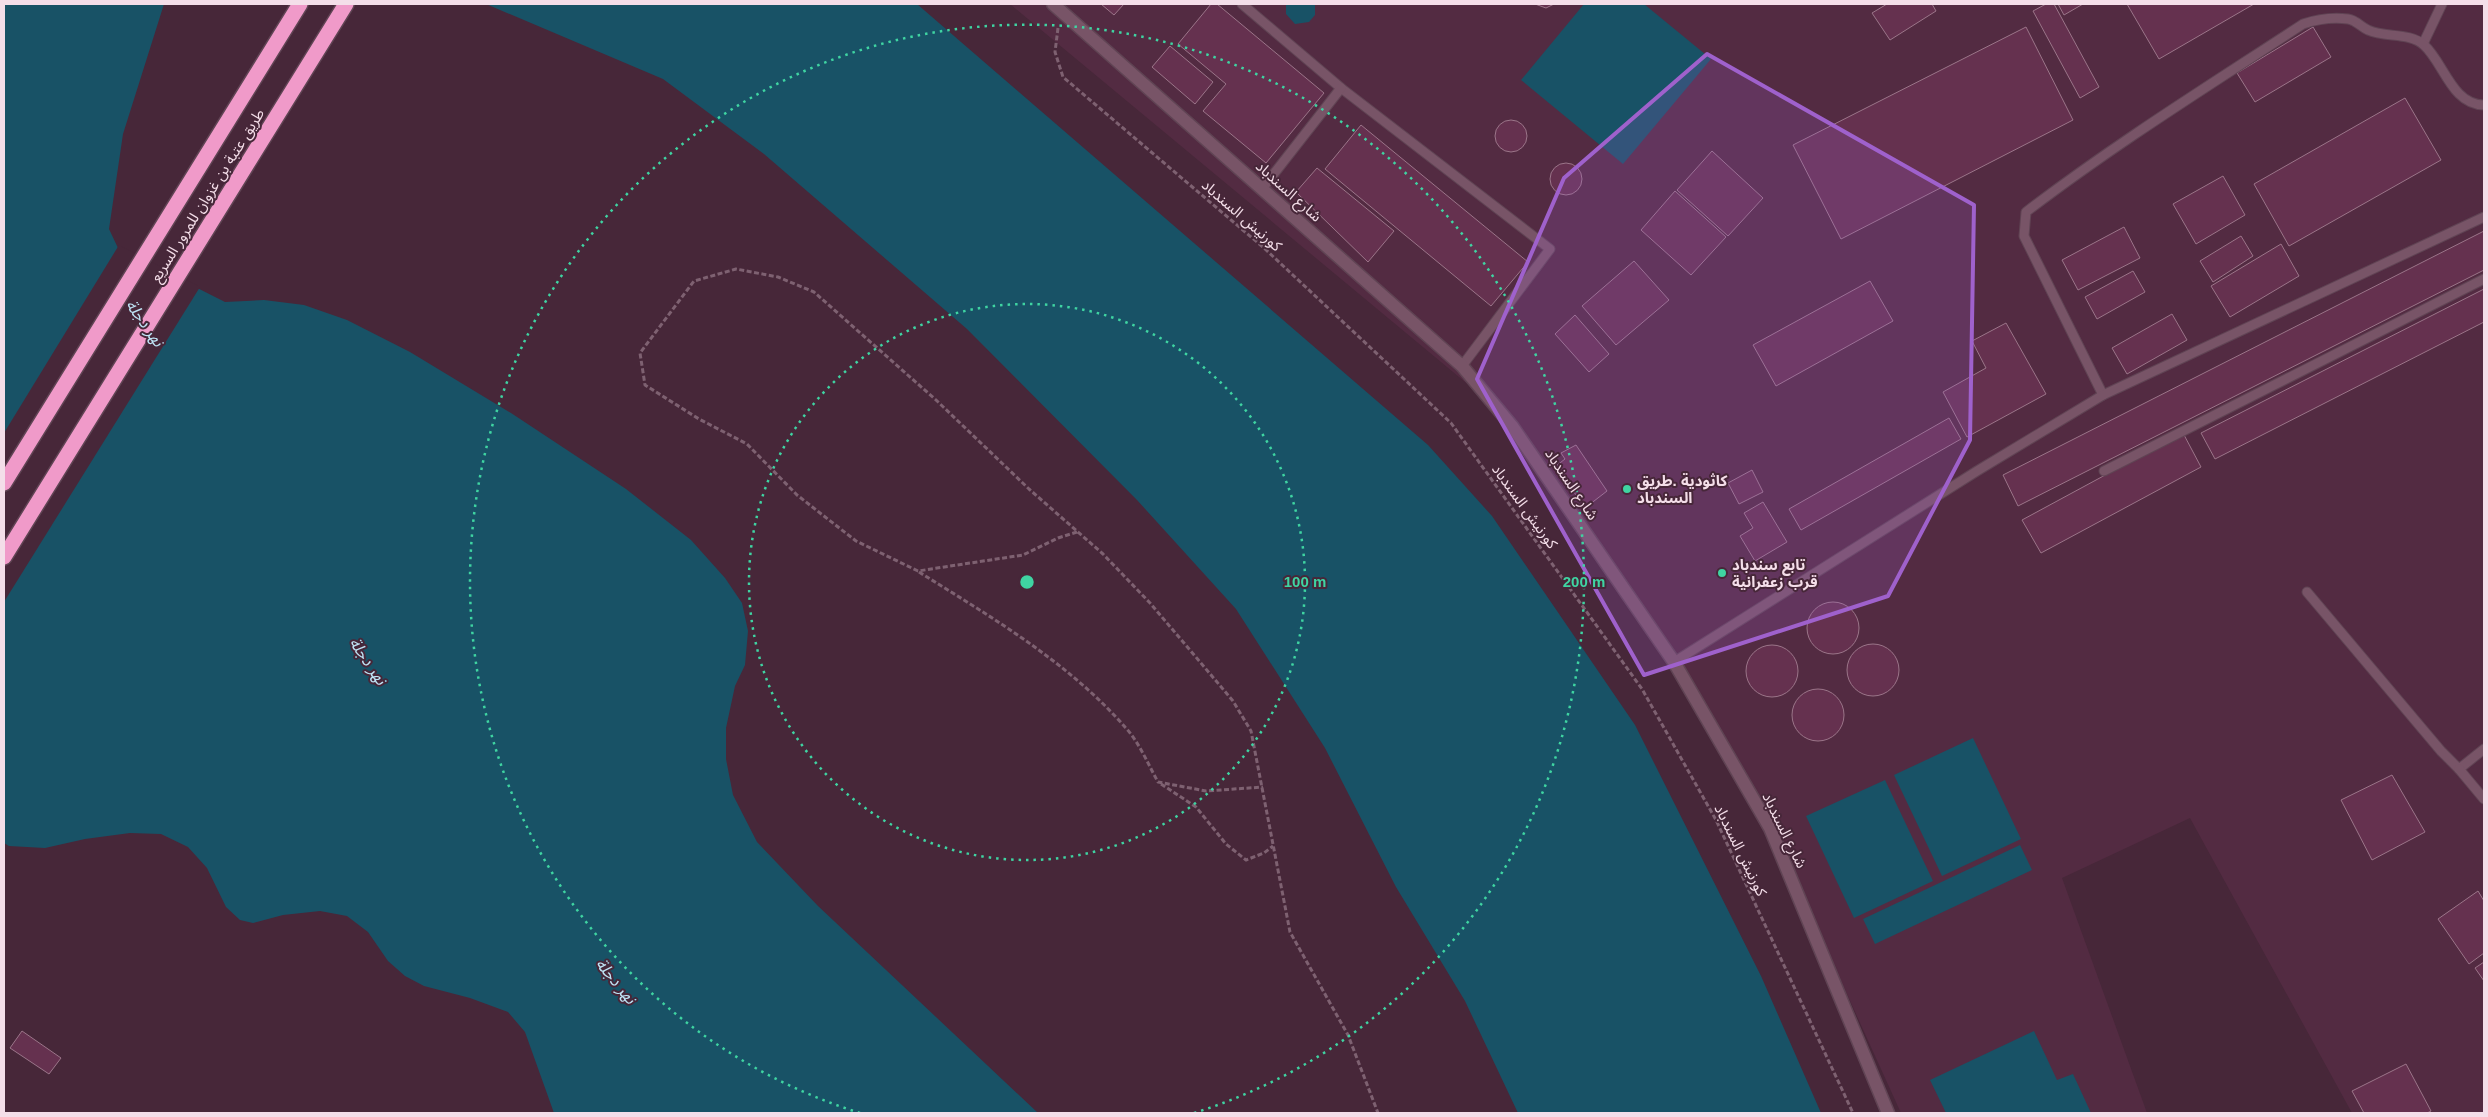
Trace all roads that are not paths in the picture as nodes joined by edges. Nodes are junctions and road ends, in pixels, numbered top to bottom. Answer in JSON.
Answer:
{"nodes":[{"id":1,"x":300,"y":4,"type":"edge"},
{"id":2,"x":346,"y":4,"type":"edge"},
{"id":3,"x":1242,"y":4,"type":"edge"},
{"id":4,"x":2442,"y":4,"type":"edge"},
{"id":5,"x":1057,"y":7,"type":"edge"},
{"id":6,"x":2423,"y":44,"type":"junction"},
{"id":7,"x":1341,"y":88,"type":"junction"},
{"id":8,"x":2484,"y":105,"type":"edge"},
{"id":9,"x":1262,"y":189,"type":"junction"},
{"id":10,"x":2484,"y":217,"type":"edge"},
{"id":11,"x":2484,"y":279,"type":"edge"},
{"id":12,"x":1462,"y":366,"type":"junction"},
{"id":13,"x":2103,"y":395,"type":"junction"},
{"id":14,"x":2104,"y":471,"type":"dead end"},
{"id":15,"x":4,"y":484,"type":"edge"},
{"id":16,"x":4,"y":557,"type":"edge"},
{"id":17,"x":2307,"y":592,"type":"dead end"},
{"id":18,"x":1674,"y":662,"type":"junction"},
{"id":19,"x":2484,"y":749,"type":"edge"},
{"id":20,"x":2459,"y":769,"type":"junction"},
{"id":21,"x":2484,"y":799,"type":"edge"},
{"id":22,"x":1888,"y":1113,"type":"edge"}],
"edges":[{"from":1,"to":15,"type":"highway","name":"طريق عتبة بن غزوان للمرور السريع"},
{"from":2,"to":16,"type":"highway","name":"طريق عتبة بن غزوان للمرور السريع"},
{"from":3,"to":7,"type":"lane"},
{"from":4,"to":6,"type":"lane"},
{"from":5,"to":9,"type":"street","name":"شارع السندباد"},
{"from":6,"to":8,"type":"lane"},
{"from":6,"to":13,"type":"lane"},
{"from":7,"to":9,"type":"lane"},
{"from":7,"to":12,"type":"lane"},
{"from":9,"to":12,"type":"street","name":"شارع السندباد"},
{"from":10,"to":13,"type":"lane"},
{"from":11,"to":14,"type":"lane"},
{"from":12,"to":18,"type":"street","name":"شارع السندباد"},
{"from":13,"to":18,"type":"lane"},
{"from":17,"to":20,"type":"lane"},
{"from":18,"to":22,"type":"street","name":"شارع السندباد"},
{"from":19,"to":20,"type":"lane"},
{"from":20,"to":21,"type":"lane"}]}
